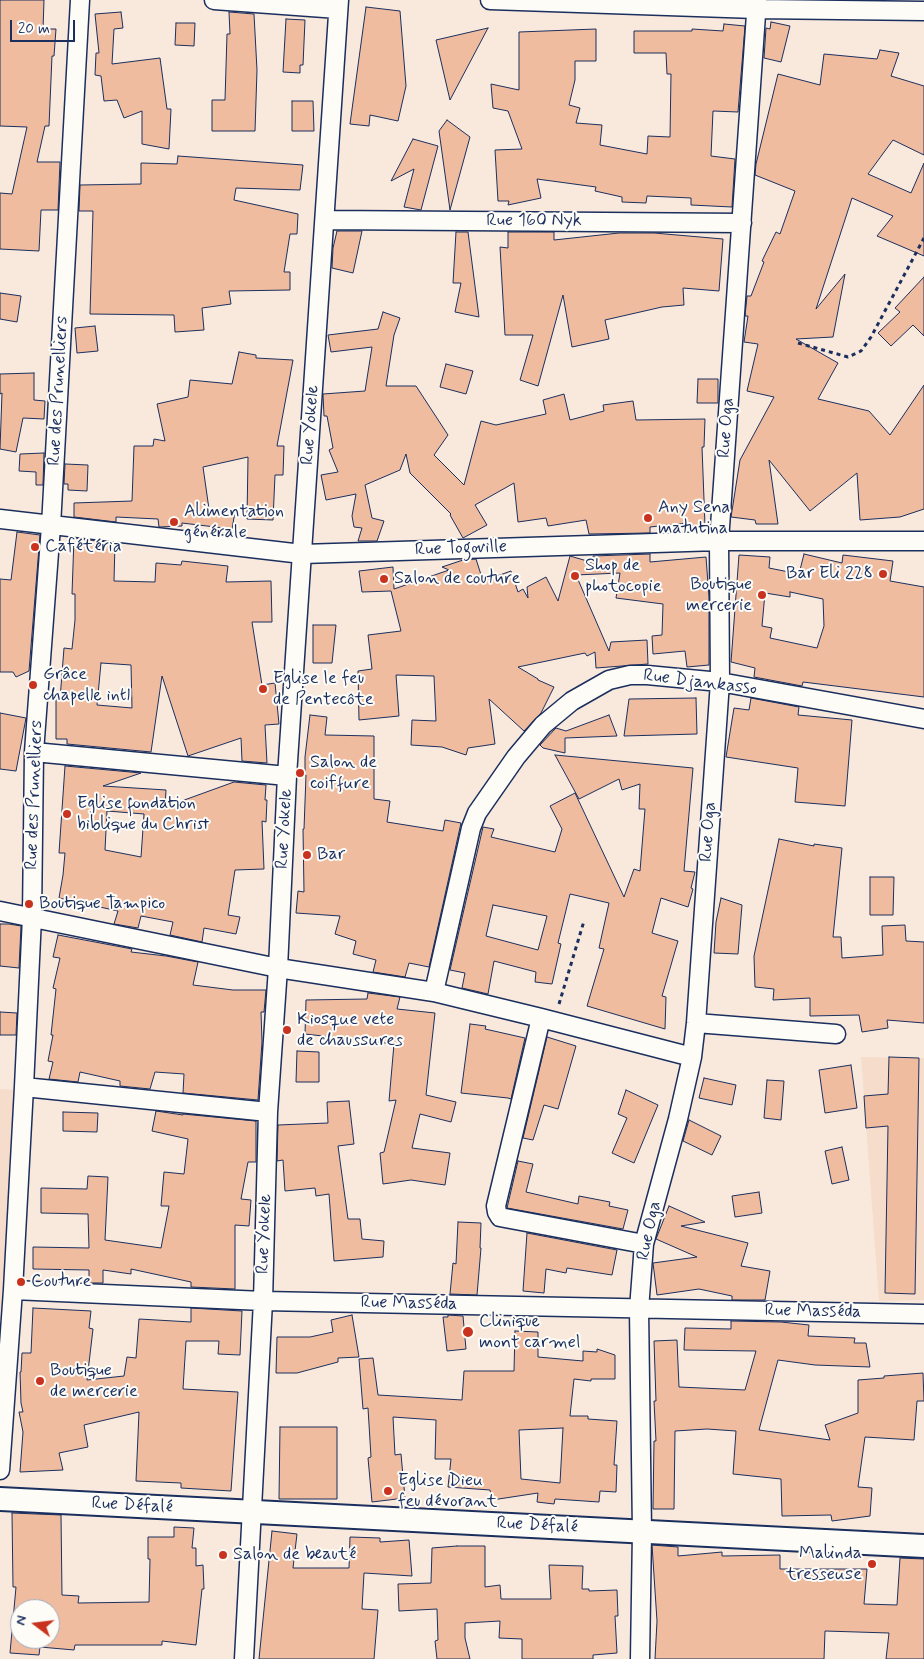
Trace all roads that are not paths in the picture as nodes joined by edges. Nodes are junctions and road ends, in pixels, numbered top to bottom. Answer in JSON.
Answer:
{"nodes":[{"id":1,"x":80,"y":0,"type":"edge"},
{"id":2,"x":214,"y":0,"type":"edge"},
{"id":3,"x":490,"y":0,"type":"edge"},
{"id":4,"x":546,"y":1,"type":"edge"},
{"id":5,"x":339,"y":4,"type":"edge"},
{"id":6,"x":757,"y":5,"type":"edge"},
{"id":7,"x":924,"y":11,"type":"edge"},
{"id":8,"x":326,"y":220,"type":"junction"},
{"id":9,"x":742,"y":223,"type":"junction"},
{"id":10,"x":0,"y":519,"type":"edge"},
{"id":11,"x":52,"y":526,"type":"junction"},
{"id":12,"x":719,"y":541,"type":"junction"},
{"id":13,"x":924,"y":541,"type":"edge"},
{"id":14,"x":302,"y":554,"type":"junction"},
{"id":15,"x":720,"y":682,"type":"junction"},
{"id":16,"x":924,"y":719,"type":"edge"},
{"id":17,"x":34,"y":752,"type":"junction"},
{"id":18,"x":288,"y":776,"type":"junction"},
{"id":19,"x":0,"y":911,"type":"edge"},
{"id":20,"x":32,"y":917,"type":"junction"},
{"id":21,"x":278,"y":968,"type":"junction"},
{"id":22,"x":434,"y":992,"type":"junction"},
{"id":23,"x":541,"y":1018,"type":"junction"},
{"id":24,"x":696,"y":1023,"type":"junction"},
{"id":25,"x":836,"y":1034,"type":"dead end"},
{"id":26,"x":692,"y":1057,"type":"junction"},
{"id":27,"x":24,"y":1087,"type":"junction"},
{"id":28,"x":268,"y":1112,"type":"junction"},
{"id":29,"x":644,"y":1244,"type":"junction"},
{"id":30,"x":13,"y":1290,"type":"junction"},
{"id":31,"x":263,"y":1301,"type":"junction"},
{"id":32,"x":639,"y":1309,"type":"junction"},
{"id":33,"x":924,"y":1314,"type":"edge"},
{"id":34,"x":0,"y":1470,"type":"edge"},
{"id":35,"x":0,"y":1499,"type":"edge"},
{"id":36,"x":253,"y":1512,"type":"junction"},
{"id":37,"x":642,"y":1532,"type":"junction"},
{"id":38,"x":924,"y":1546,"type":"edge"},
{"id":39,"x":244,"y":1659,"type":"edge"},
{"id":40,"x":640,"y":1659,"type":"edge"}],
"edges":[{"from":1,"to":11,"type":"street","name":"Rue des Prunelliers"},
{"from":2,"to":5,"type":"street"},
{"from":3,"to":4,"type":"street"},
{"from":4,"to":6,"type":"street"},
{"from":5,"to":8,"type":"street","name":"Rue Yokele"},
{"from":6,"to":7,"type":"street"},
{"from":6,"to":9,"type":"street","name":"Rue Oga"},
{"from":8,"to":9,"type":"street","name":"Rue 160 Nyk"},
{"from":8,"to":14,"type":"street","name":"Rue Yokele"},
{"from":9,"to":12,"type":"street","name":"Rue Oga"},
{"from":10,"to":11,"type":"street","name":"Rue Togoville"},
{"from":11,"to":14,"type":"street","name":"Rue Togoville"},
{"from":11,"to":17,"type":"street","name":"Rue des Prunelliers"},
{"from":12,"to":13,"type":"street","name":"Rue Togoville"},
{"from":12,"to":14,"type":"street","name":"Rue Togoville"},
{"from":12,"to":15,"type":"street","name":"Rue Oga"},
{"from":14,"to":18,"type":"street","name":"Rue Yokele"},
{"from":15,"to":16,"type":"street","name":"Rue Djankasso"},
{"from":15,"to":22,"type":"street","name":"Rue Djankasso"},
{"from":15,"to":24,"type":"street","name":"Rue Oga"},
{"from":17,"to":18,"type":"street"},
{"from":17,"to":20,"type":"street","name":"Rue des Prunelliers"},
{"from":18,"to":21,"type":"street","name":"Rue Yokele"},
{"from":19,"to":20,"type":"street"},
{"from":20,"to":21,"type":"street"},
{"from":20,"to":27,"type":"street","name":"Rue des Prunelliers"},
{"from":21,"to":22,"type":"street"},
{"from":21,"to":28,"type":"street","name":"Rue Yokele"},
{"from":22,"to":23,"type":"street"},
{"from":23,"to":26,"type":"street"},
{"from":23,"to":29,"type":"street"},
{"from":24,"to":25,"type":"street"},
{"from":24,"to":26,"type":"street","name":"Rue Oga"},
{"from":26,"to":29,"type":"street","name":"Rue Oga"},
{"from":27,"to":28,"type":"street"},
{"from":27,"to":30,"type":"street","name":"Rue des Prunelliers"},
{"from":28,"to":31,"type":"street","name":"Rue Yokele"},
{"from":29,"to":32,"type":"street","name":"Rue Oga"},
{"from":30,"to":31,"type":"street","name":"Rue Masséda"},
{"from":30,"to":34,"type":"street","name":"Rue des Prunelliers"},
{"from":31,"to":32,"type":"street","name":"Rue Masséda"},
{"from":31,"to":36,"type":"street","name":"Rue Yokele"},
{"from":32,"to":33,"type":"street","name":"Rue Masséda"},
{"from":32,"to":37,"type":"street","name":"Rue Oga"},
{"from":35,"to":36,"type":"street","name":"Rue Défalé"},
{"from":36,"to":37,"type":"street","name":"Rue Défalé"},
{"from":36,"to":39,"type":"street","name":"Rue Yokele"},
{"from":37,"to":38,"type":"street","name":"Rue Défalé"},
{"from":37,"to":40,"type":"street","name":"Rue Oga"}]}
